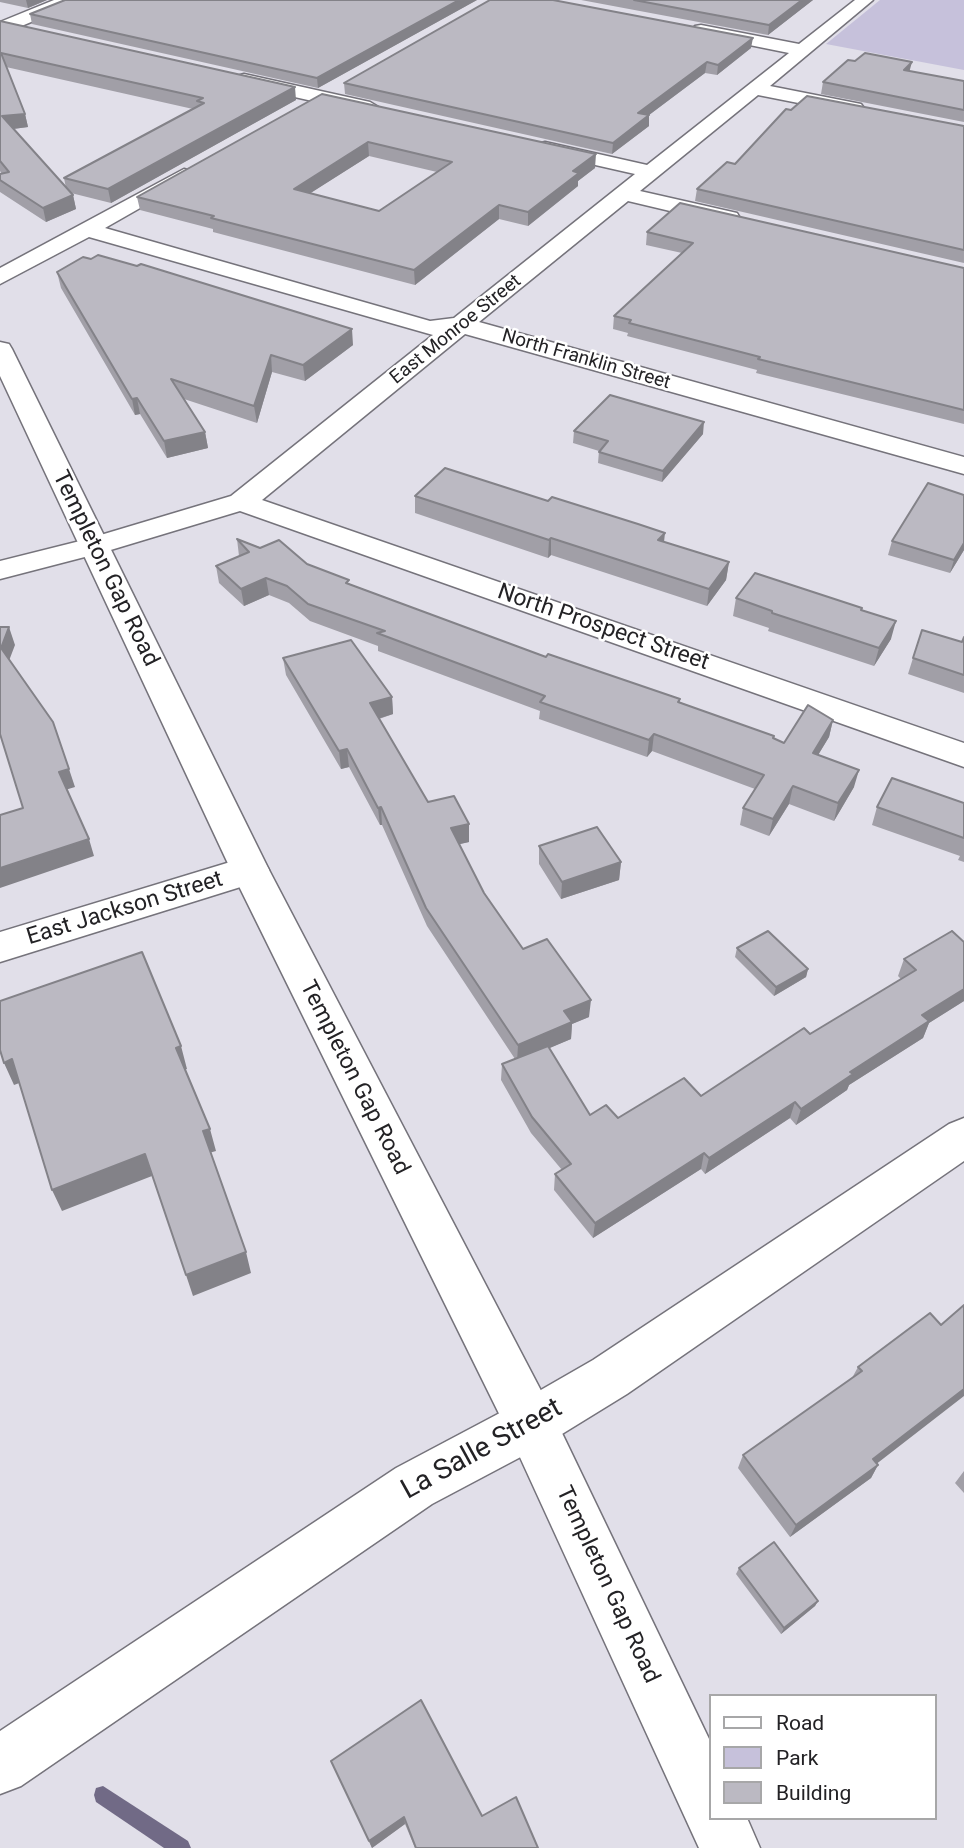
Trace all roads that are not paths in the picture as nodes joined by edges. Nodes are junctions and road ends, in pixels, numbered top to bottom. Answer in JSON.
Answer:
{"nodes":[{"id":1,"x":68,"y":0,"type":"edge"},
{"id":2,"x":865,"y":0,"type":"edge"},
{"id":3,"x":3,"y":25,"type":"edge"},
{"id":4,"x":685,"y":27,"type":"edge"},
{"id":5,"x":33,"y":32,"type":"edge"},
{"id":6,"x":803,"y":50,"type":"junction"},
{"id":7,"x":222,"y":75,"type":"edge"},
{"id":8,"x":349,"y":81,"type":"edge"},
{"id":9,"x":756,"y":89,"type":"junction"},
{"id":10,"x":321,"y":97,"type":"junction"},
{"id":11,"x":301,"y":108,"type":"edge"},
{"id":12,"x":383,"y":111,"type":"edge"},
{"id":13,"x":870,"y":111,"type":"edge"},
{"id":14,"x":529,"y":144,"type":"edge"},
{"id":15,"x":199,"y":166,"type":"edge"},
{"id":16,"x":652,"y":172,"type":"junction"},
{"id":17,"x":625,"y":194,"type":"junction"},
{"id":18,"x":752,"y":223,"type":"edge"},
{"id":19,"x":86,"y":229,"type":"junction"},
{"id":20,"x":0,"y":277,"type":"edge"},
{"id":21,"x":461,"y":325,"type":"junction"},
{"id":22,"x":0,"y":349,"type":"edge"},
{"id":23,"x":964,"y":466,"type":"edge"},
{"id":24,"x":241,"y":502,"type":"junction"},
{"id":25,"x":94,"y":546,"type":"junction"},
{"id":26,"x":0,"y":569,"type":"edge"},
{"id":27,"x":964,"y":755,"type":"edge"},
{"id":28,"x":250,"y":870,"type":"junction"},
{"id":29,"x":0,"y":947,"type":"edge"},
{"id":30,"x":964,"y":1137,"type":"edge"},
{"id":31,"x":531,"y":1424,"type":"junction"},
{"id":32,"x":0,"y":1766,"type":"edge"},
{"id":33,"x":708,"y":1801,"type":"edge"},
{"id":34,"x":717,"y":1820,"type":"edge"},
{"id":35,"x":730,"y":1848,"type":"edge"}],
"edges":[{"from":1,"to":3,"type":"street"},
{"from":2,"to":6,"type":"street","name":"East Monroe Street"},
{"from":3,"to":5,"type":"street"},
{"from":4,"to":6,"type":"street"},
{"from":6,"to":9,"type":"street","name":"East Monroe Street"},
{"from":7,"to":10,"type":"street"},
{"from":8,"to":10,"type":"street"},
{"from":9,"to":13,"type":"street"},
{"from":9,"to":16,"type":"street","name":"East Monroe Street"},
{"from":10,"to":11,"type":"street"},
{"from":10,"to":12,"type":"street"},
{"from":14,"to":16,"type":"street"},
{"from":15,"to":19,"type":"street"},
{"from":16,"to":17,"type":"street","name":"East Monroe Street"},
{"from":17,"to":18,"type":"street"},
{"from":17,"to":21,"type":"street","name":"East Monroe Street"},
{"from":19,"to":20,"type":"street"},
{"from":19,"to":21,"type":"street","name":"North Franklin Street"},
{"from":21,"to":23,"type":"street","name":"North Franklin Street"},
{"from":21,"to":24,"type":"street","name":"East Monroe Street"},
{"from":22,"to":25,"type":"street","name":"Templeton Gap Road"},
{"from":24,"to":25,"type":"street","name":"East Monroe Street"},
{"from":24,"to":27,"type":"street","name":"North Prospect Street"},
{"from":25,"to":26,"type":"street","name":"East Monroe Street"},
{"from":25,"to":28,"type":"street","name":"Templeton Gap Road"},
{"from":28,"to":29,"type":"street","name":"East Jackson Street"},
{"from":28,"to":31,"type":"street","name":"Templeton Gap Road"},
{"from":30,"to":31,"type":"street","name":"La Salle Street"},
{"from":31,"to":32,"type":"street","name":"La Salle Street"},
{"from":31,"to":33,"type":"street","name":"Templeton Gap Road"},
{"from":34,"to":35,"type":"street"}]}
